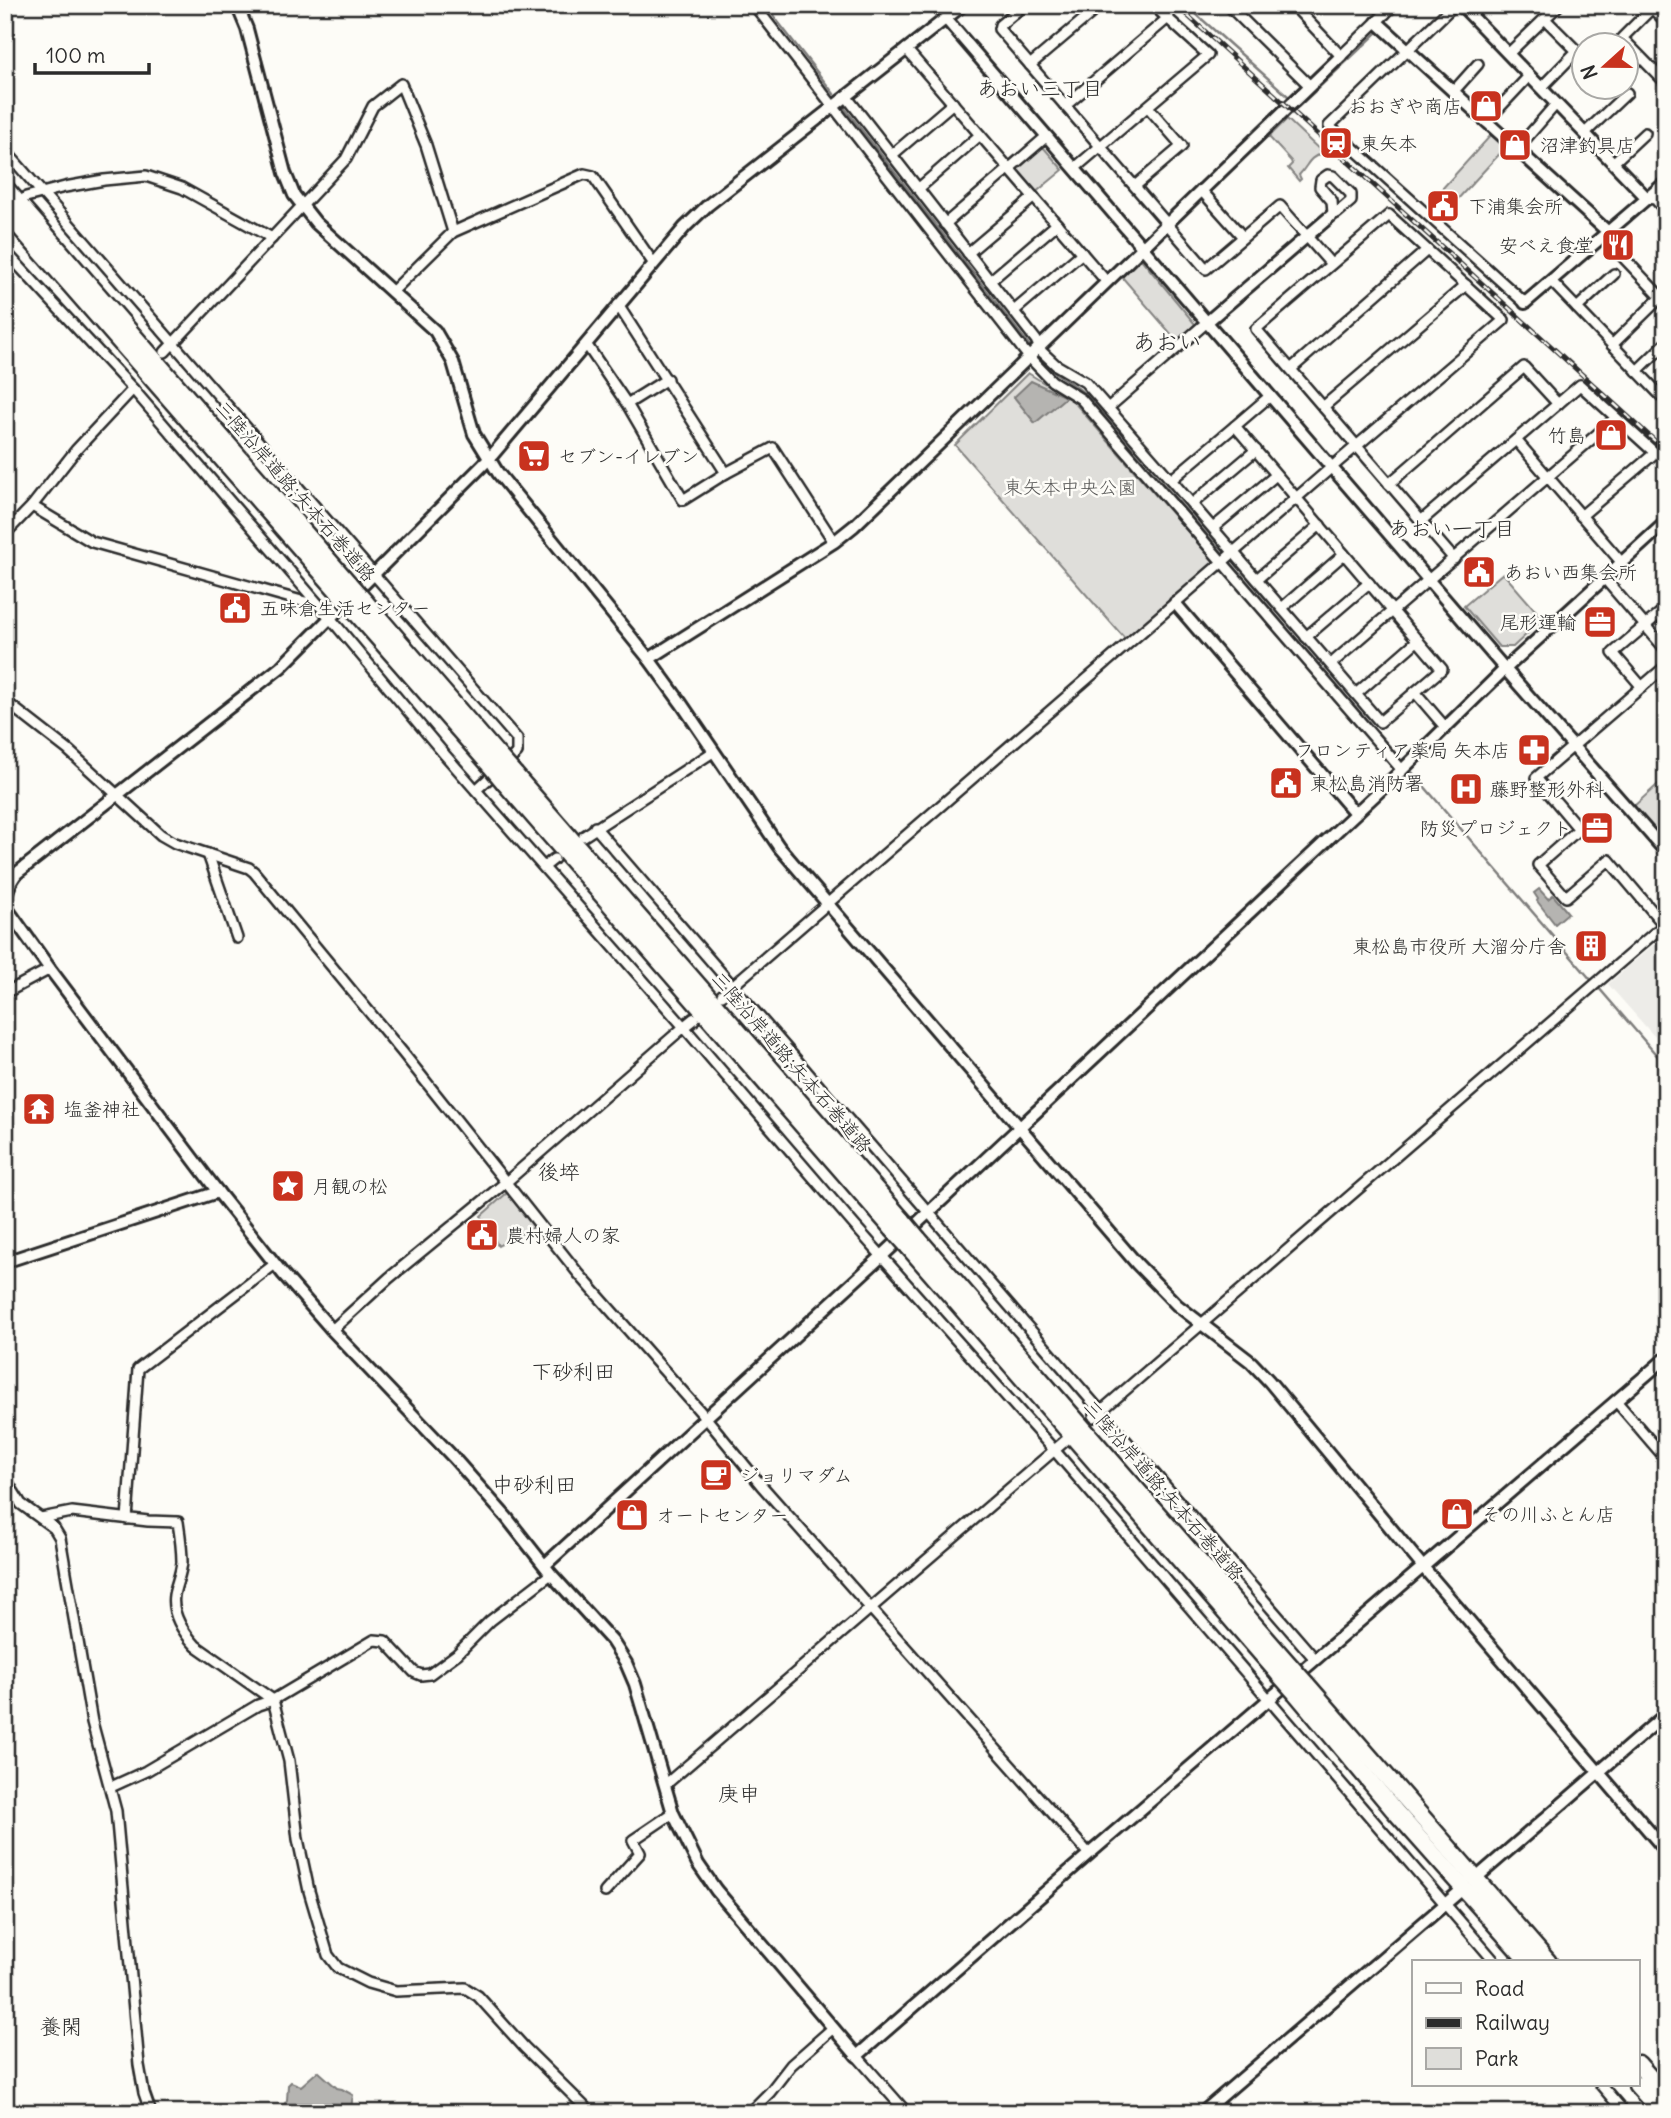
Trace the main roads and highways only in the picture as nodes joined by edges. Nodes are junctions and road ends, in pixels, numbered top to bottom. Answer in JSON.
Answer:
{"nodes":[{"id":1,"x":5,"y":188,"type":"edge"},
{"id":2,"x":5,"y":210,"type":"edge"},
{"id":3,"x":344,"y":588,"type":"junction"},
{"id":4,"x":1301,"y":1688,"type":"junction"},
{"id":5,"x":1527,"y":1960,"type":"edge"},
{"id":6,"x":1547,"y":1960,"type":"edge"},
{"id":7,"x":1640,"y":2066,"type":"edge"},
{"id":8,"x":1638,"y":2086,"type":"edge"},
{"id":9,"x":1666,"y":2096,"type":"edge"},
{"id":10,"x":1662,"y":2113,"type":"edge"}],
"edges":[{"from":1,"to":3,"type":"highway","name":"三陸沿岸道路;矢本石巻道路"},
{"from":2,"to":3,"type":"highway","name":"三陸沿岸道路;矢本石巻道路"},
{"from":3,"to":4,"type":"highway","name":"三陸沿岸道路;矢本石巻道路","bridge":true},
{"from":4,"to":5,"type":"highway","name":"三陸沿岸道路;矢本石巻道路"},
{"from":4,"to":6,"type":"highway","name":"三陸沿岸道路;矢本石巻道路"},
{"from":7,"to":9,"type":"highway"},
{"from":8,"to":10,"type":"highway"}]}
